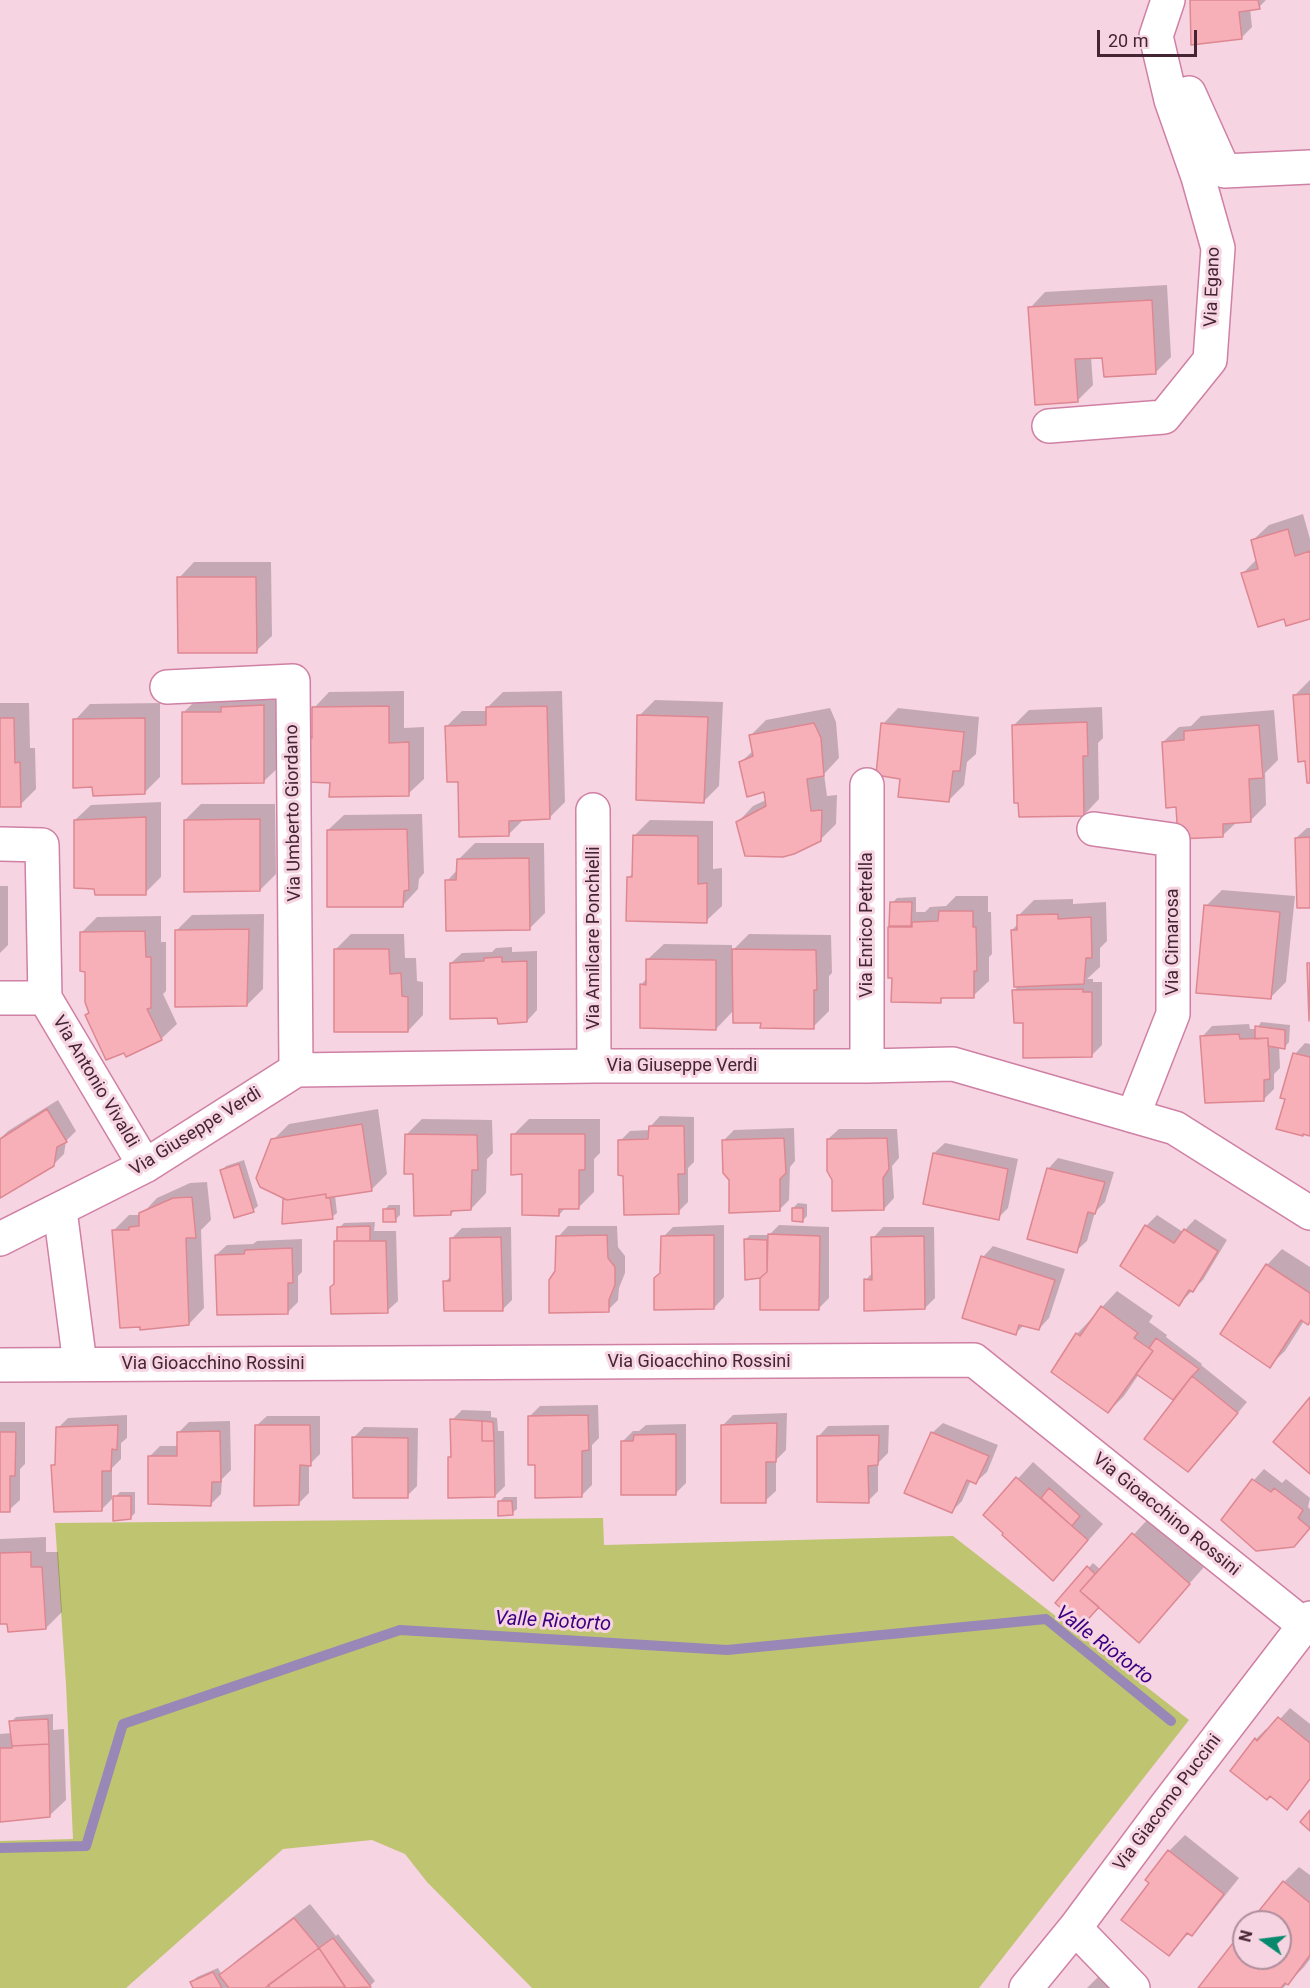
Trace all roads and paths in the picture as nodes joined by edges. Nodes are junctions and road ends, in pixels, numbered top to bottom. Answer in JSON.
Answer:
{"nodes":[{"id":1,"x":1168,"y":0,"type":"edge"},
{"id":2,"x":1164,"y":69,"type":"junction"},
{"id":3,"x":1310,"y":167,"type":"edge"},
{"id":4,"x":1049,"y":426,"type":"dead end"},
{"id":5,"x":167,"y":687,"type":"dead end"},
{"id":6,"x":867,"y":785,"type":"dead end"},
{"id":7,"x":593,"y":810,"type":"dead end"},
{"id":8,"x":1094,"y":829,"type":"dead end"},
{"id":9,"x":0,"y":844,"type":"edge"},
{"id":10,"x":0,"y":998,"type":"edge"},
{"id":11,"x":45,"y":998,"type":"junction"},
{"id":12,"x":594,"y":1066,"type":"junction"},
{"id":13,"x":867,"y":1066,"type":"junction"},
{"id":14,"x":296,"y":1070,"type":"junction"},
{"id":15,"x":1133,"y":1116,"type":"junction"},
{"id":16,"x":145,"y":1166,"type":"junction"},
{"id":17,"x":60,"y":1210,"type":"junction"},
{"id":18,"x":1310,"y":1213,"type":"edge"},
{"id":19,"x":0,"y":1239,"type":"edge"},
{"id":20,"x":80,"y":1364,"type":"junction"},
{"id":21,"x":0,"y":1365,"type":"edge"},
{"id":22,"x":1307,"y":1621,"type":"edge"},
{"id":23,"x":1075,"y":1928,"type":"junction"},
{"id":24,"x":1026,"y":1988,"type":"edge"},
{"id":25,"x":1133,"y":1988,"type":"edge"}],
"edges":[{"from":1,"to":2,"type":"street","name":"Via Egano"},
{"from":2,"to":3,"type":"street"},
{"from":2,"to":4,"type":"street","name":"Via Egano"},
{"from":5,"to":14,"type":"street","name":"Via Umberto Giordano"},
{"from":6,"to":13,"type":"street","name":"Via Enrico Petrella"},
{"from":7,"to":12,"type":"street","name":"Via Amilcare Ponchielli"},
{"from":8,"to":15,"type":"street","name":"Via Cimarosa"},
{"from":9,"to":11,"type":"street","name":"Via Antonio Vivaldi"},
{"from":10,"to":11,"type":"street","name":"Via Antonio Vivaldi"},
{"from":11,"to":16,"type":"street","name":"Via Antonio Vivaldi"},
{"from":12,"to":13,"type":"street","name":"Via Giuseppe Verdi"},
{"from":12,"to":14,"type":"street","name":"Via Giuseppe Verdi"},
{"from":13,"to":15,"type":"street","name":"Via Giuseppe Verdi"},
{"from":14,"to":16,"type":"street","name":"Via Giuseppe Verdi"},
{"from":15,"to":18,"type":"street","name":"Via Giuseppe Verdi"},
{"from":16,"to":17,"type":"street","name":"Via Giuseppe Verdi"},
{"from":17,"to":19,"type":"street","name":"Via Giuseppe Verdi"},
{"from":17,"to":20,"type":"street"},
{"from":20,"to":21,"type":"street","name":"Via Gioacchino Rossini"},
{"from":20,"to":22,"type":"street","name":"Via Gioacchino Rossini"},
{"from":22,"to":23,"type":"street","name":"Via Giacomo Puccini"},
{"from":23,"to":24,"type":"street","name":"Via Giacomo Puccini"},
{"from":23,"to":25,"type":"street"}]}
